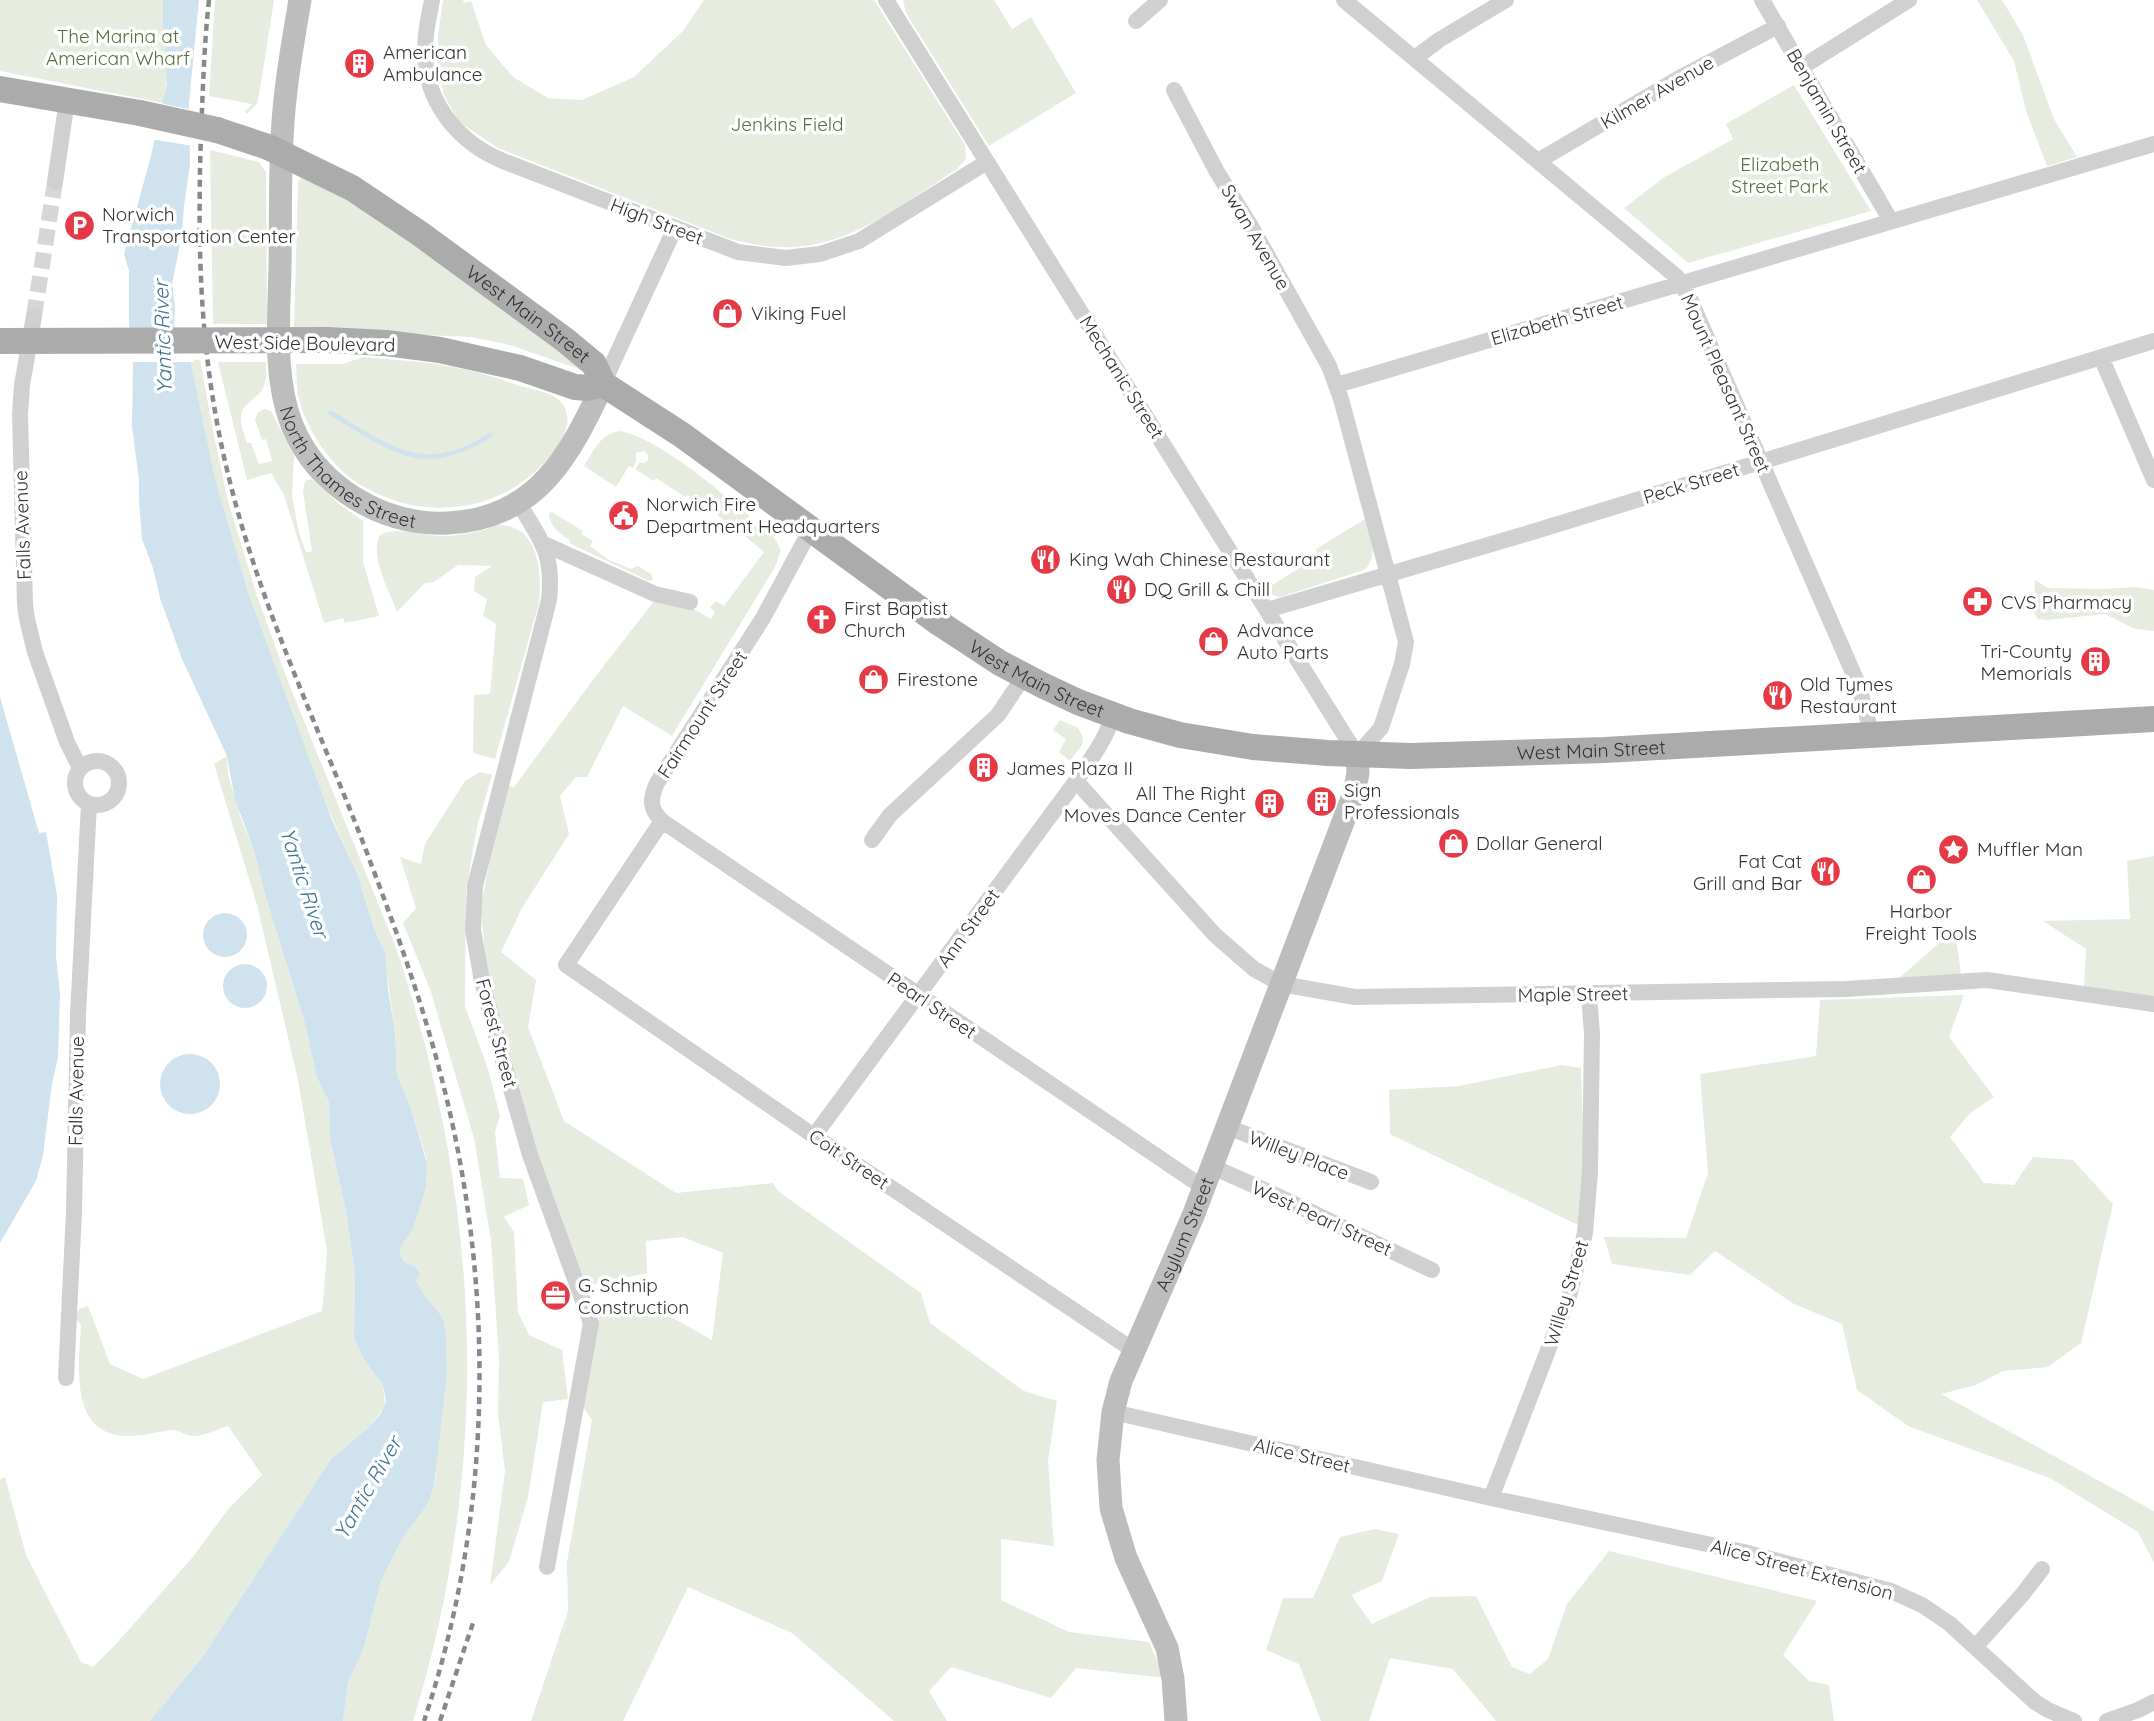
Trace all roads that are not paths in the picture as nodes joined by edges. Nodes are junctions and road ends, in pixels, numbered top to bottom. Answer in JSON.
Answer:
{"nodes":[{"id":1,"x":300,"y":0,"type":"edge"},
{"id":2,"x":432,"y":0,"type":"edge"},
{"id":3,"x":886,"y":0,"type":"edge"},
{"id":4,"x":1160,"y":0,"type":"edge"},
{"id":5,"x":1344,"y":0,"type":"edge"},
{"id":6,"x":1506,"y":0,"type":"edge"},
{"id":7,"x":1762,"y":0,"type":"edge"},
{"id":8,"x":1909,"y":0,"type":"edge"},
{"id":9,"x":1136,"y":21,"type":"dead end"},
{"id":10,"x":1778,"y":26,"type":"junction"},
{"id":11,"x":1415,"y":58,"type":"junction"},
{"id":12,"x":1802,"y":68,"type":"junction"},
{"id":13,"x":0,"y":89,"type":"edge"},
{"id":14,"x":1174,"y":90,"type":"dead end"},
{"id":15,"x":67,"y":100,"type":"junction"},
{"id":16,"x":2154,"y":144,"type":"edge"},
{"id":17,"x":282,"y":153,"type":"junction"},
{"id":18,"x":1538,"y":161,"type":"junction"},
{"id":19,"x":987,"y":162,"type":"junction"},
{"id":20,"x":55,"y":182,"type":"tunnel mouth"},
{"id":21,"x":1891,"y":221,"type":"junction"},
{"id":22,"x":675,"y":228,"type":"junction"},
{"id":23,"x":1681,"y":283,"type":"junction"},
{"id":24,"x":34,"y":316,"type":"tunnel mouth"},
{"id":25,"x":0,"y":341,"type":"edge"},
{"id":26,"x":2154,"y":341,"type":"edge"},
{"id":27,"x":2101,"y":357,"type":"junction"},
{"id":28,"x":603,"y":384,"type":"junction"},
{"id":29,"x":1337,"y":385,"type":"junction"},
{"id":30,"x":1761,"y":462,"type":"junction"},
{"id":31,"x":2154,"y":480,"type":"edge"},
{"id":32,"x":518,"y":502,"type":"junction"},
{"id":33,"x":811,"y":529,"type":"junction"},
{"id":34,"x":544,"y":544,"type":"junction"},
{"id":35,"x":1388,"y":574,"type":"junction"},
{"id":36,"x":690,"y":601,"type":"dead end"},
{"id":37,"x":1267,"y":610,"type":"junction"},
{"id":38,"x":1024,"y":676,"type":"junction"},
{"id":39,"x":1113,"y":715,"type":"junction"},
{"id":40,"x":2154,"y":719,"type":"edge"},
{"id":41,"x":1872,"y":735,"type":"junction"},
{"id":42,"x":1357,"y":755,"type":"junction"},
{"id":43,"x":80,"y":768,"type":"junction"},
{"id":44,"x":1076,"y":781,"type":"junction"},
{"id":45,"x":89,"y":804,"type":"junction"},
{"id":46,"x":662,"y":821,"type":"junction"},
{"id":47,"x":872,"y":840,"type":"dead end"},
{"id":48,"x":1281,"y":984,"type":"junction"},
{"id":49,"x":1589,"y":993,"type":"junction"},
{"id":50,"x":918,"y":996,"type":"junction"},
{"id":51,"x":2154,"y":1004,"type":"edge"},
{"id":52,"x":1227,"y":1127,"type":"junction"},
{"id":53,"x":814,"y":1136,"type":"junction"},
{"id":54,"x":1208,"y":1177,"type":"junction"},
{"id":55,"x":1371,"y":1182,"type":"dead end"},
{"id":56,"x":1432,"y":1270,"type":"dead end"},
{"id":57,"x":1133,"y":1350,"type":"junction"},
{"id":58,"x":66,"y":1378,"type":"dead end"},
{"id":59,"x":1113,"y":1412,"type":"junction"},
{"id":60,"x":1491,"y":1498,"type":"junction"},
{"id":61,"x":547,"y":1567,"type":"dead end"},
{"id":62,"x":2042,"y":1569,"type":"dead end"},
{"id":63,"x":1976,"y":1646,"type":"junction"},
{"id":64,"x":2154,"y":1702,"type":"edge"},
{"id":65,"x":1176,"y":1721,"type":"edge"},
{"id":66,"x":2074,"y":1721,"type":"edge"},
{"id":67,"x":2107,"y":1721,"type":"edge"}],
"edges":[{"from":1,"to":17,"type":"street","name":"North Thames Street"},
{"from":2,"to":22,"type":"street","name":"High Street"},
{"from":3,"to":19,"type":"street","name":"Mechanic Street"},
{"from":4,"to":9,"type":"street"},
{"from":5,"to":11,"type":"street","name":"Mount Pleasant Street"},
{"from":6,"to":11,"type":"street"},
{"from":7,"to":10,"type":"street","name":"Benjamin Street"},
{"from":8,"to":12,"type":"street"},
{"from":10,"to":12,"type":"street","name":"Benjamin Street"},
{"from":10,"to":18,"type":"street","name":"Kilmer Avenue"},
{"from":11,"to":18,"type":"street","name":"Mount Pleasant Street"},
{"from":12,"to":21,"type":"street","name":"Benjamin Street"},
{"from":13,"to":15,"type":"main road","name":"West Main Street"},
{"from":14,"to":29,"type":"street","name":"Swan Avenue"},
{"from":15,"to":17,"type":"main road","name":"West Main Street","bridge":true},
{"from":15,"to":20,"type":"street"},
{"from":16,"to":21,"type":"street","name":"Elizabeth Street"},
{"from":17,"to":28,"type":"main road","name":"West Main Street"},
{"from":17,"to":32,"type":"street","name":"North Thames Street"},
{"from":18,"to":23,"type":"street","name":"Mount Pleasant Street"},
{"from":19,"to":22,"type":"street","name":"High Street"},
{"from":19,"to":37,"type":"street","name":"Mechanic Street"},
{"from":21,"to":23,"type":"street","name":"Elizabeth Street"},
{"from":22,"to":28,"type":"street"},
{"from":23,"to":29,"type":"street","name":"Elizabeth Street"},
{"from":23,"to":30,"type":"street","name":"Mount Pleasant Street"},
{"from":24,"to":43,"type":"street","name":"Falls Avenue"},
{"from":25,"to":28,"type":"main road","name":"West Side Boulevard","bridge":true},
{"from":26,"to":27,"type":"street","name":"Peck Street"},
{"from":27,"to":30,"type":"street","name":"Peck Street"},
{"from":27,"to":31,"type":"street"},
{"from":28,"to":32,"type":"street","name":"North Thames Street"},
{"from":28,"to":33,"type":"main road","name":"West Main Street"},
{"from":29,"to":35,"type":"street"},
{"from":30,"to":35,"type":"street","name":"Peck Street"},
{"from":30,"to":41,"type":"street","name":"Mount Pleasant Street"},
{"from":32,"to":34,"type":"street","name":"Forest Street"},
{"from":33,"to":38,"type":"main road","name":"West Main Street"},
{"from":33,"to":46,"type":"street","name":"Fairmount Street"},
{"from":34,"to":36,"type":"street"},
{"from":34,"to":61,"type":"street","name":"Forest Street"},
{"from":35,"to":37,"type":"street","name":"Peck Street"},
{"from":35,"to":42,"type":"street"},
{"from":37,"to":42,"type":"street","name":"Mechanic Street"},
{"from":38,"to":39,"type":"main road","name":"West Main Street"},
{"from":38,"to":47,"type":"street"},
{"from":39,"to":42,"type":"main road","name":"West Main Street"},
{"from":39,"to":44,"type":"street","name":"Ann Street"},
{"from":40,"to":41,"type":"main road","name":"West Main Street"},
{"from":41,"to":42,"type":"main road","name":"West Main Street"},
{"from":42,"to":48,"type":"street","name":"Asylum Street"},
{"from":43,"to":45,"type":"street","name":"Falls Avenue"},
{"from":43,"to":45,"type":"street"},
{"from":44,"to":48,"type":"street","name":"Maple Street"},
{"from":44,"to":50,"type":"street","name":"Ann Street"},
{"from":45,"to":58,"type":"street","name":"Falls Avenue"},
{"from":46,"to":50,"type":"street","name":"Pearl Street"},
{"from":46,"to":53,"type":"street","name":"Coit Street"},
{"from":48,"to":49,"type":"street","name":"Maple Street"},
{"from":48,"to":52,"type":"street","name":"Asylum Street"},
{"from":49,"to":51,"type":"street","name":"Maple Street"},
{"from":49,"to":60,"type":"street","name":"Willey Street"},
{"from":50,"to":53,"type":"street","name":"Ann Street"},
{"from":50,"to":54,"type":"street","name":"Pearl Street"},
{"from":52,"to":54,"type":"street","name":"Asylum Street"},
{"from":52,"to":55,"type":"street","name":"Willey Place"},
{"from":53,"to":57,"type":"street","name":"Coit Street"},
{"from":54,"to":56,"type":"street","name":"West Pearl Street"},
{"from":54,"to":57,"type":"street","name":"Asylum Street"},
{"from":57,"to":59,"type":"street","name":"Asylum Street"},
{"from":59,"to":60,"type":"street","name":"Alice Street"},
{"from":59,"to":65,"type":"street","name":"Asylum Street"},
{"from":60,"to":63,"type":"street","name":"Alice Street Extension"},
{"from":62,"to":63,"type":"street"},
{"from":63,"to":66,"type":"street","name":"Alice Street Extension"},
{"from":64,"to":67,"type":"street"}]}
